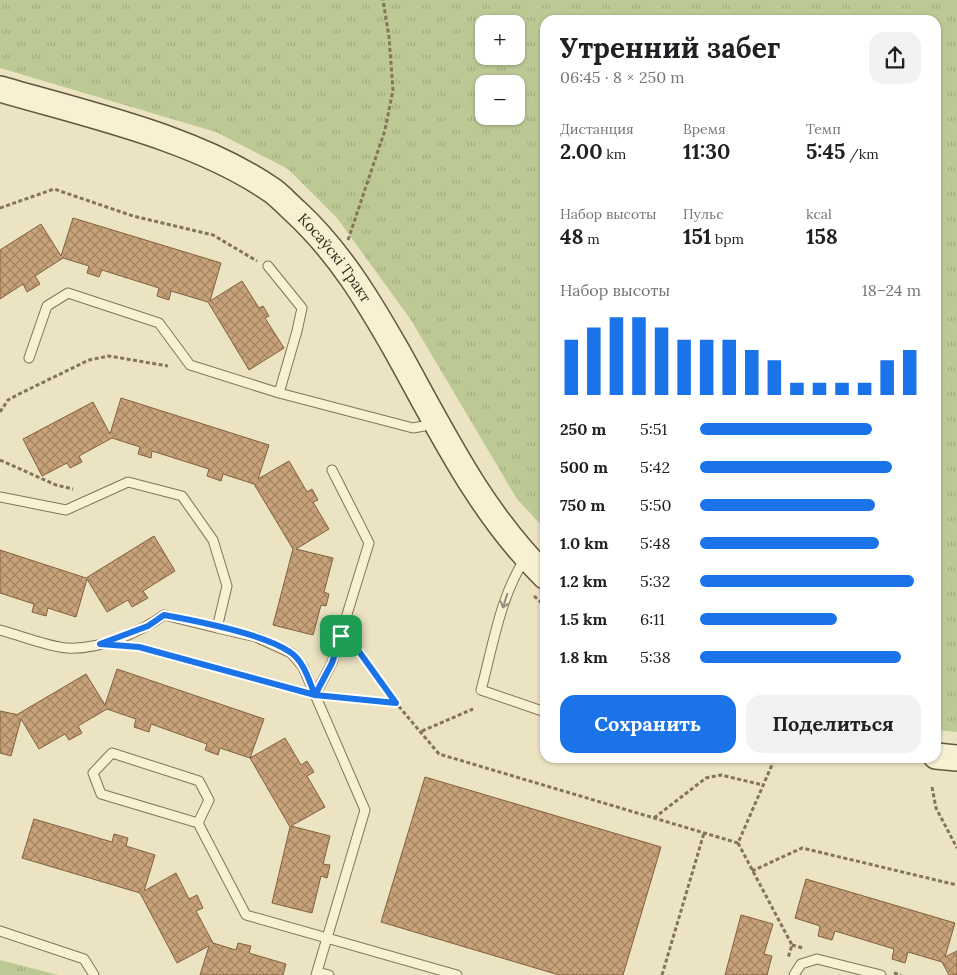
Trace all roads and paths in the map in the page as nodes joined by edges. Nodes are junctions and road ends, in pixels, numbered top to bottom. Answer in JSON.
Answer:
{"nodes":[{"id":1,"x":383,"y":0,"type":"edge"},
{"id":2,"x":0,"y":89,"type":"edge"},
{"id":3,"x":0,"y":208,"type":"edge"},
{"id":4,"x":351,"y":234,"type":"dead end"},
{"id":5,"x":268,"y":266,"type":"joint"},
{"id":6,"x":29,"y":358,"type":"dead end"},
{"id":7,"x":168,"y":366,"type":"dead end"},
{"id":8,"x":279,"y":392,"type":"junction"},
{"id":9,"x":0,"y":412,"type":"edge"},
{"id":10,"x":434,"y":418,"type":"junction"},
{"id":11,"x":0,"y":460,"type":"edge"},
{"id":12,"x":332,"y":470,"type":"dead end"},
{"id":13,"x":73,"y":489,"type":"dead end"},
{"id":14,"x":0,"y":497,"type":"edge"},
{"id":15,"x":526,"y":557,"type":"junction"},
{"id":16,"x":540,"y":571,"type":"edge"},
{"id":17,"x":217,"y":628,"type":"junction"},
{"id":18,"x":0,"y":630,"type":"edge"},
{"id":19,"x":341,"y":636,"type":"junction"},
{"id":20,"x":100,"y":644,"type":"junction"},
{"id":21,"x":315,"y":695,"type":"junction"},
{"id":22,"x":396,"y":703,"type":"junction"},
{"id":23,"x":474,"y":710,"type":"dead end"},
{"id":24,"x":540,"y":710,"type":"edge"},
{"id":25,"x":422,"y":731,"type":"junction"},
{"id":26,"x":941,"y":756,"type":"edge"},
{"id":27,"x":957,"y":758,"type":"edge"},
{"id":28,"x":773,"y":763,"type":"edge"},
{"id":29,"x":762,"y":785,"type":"junction"},
{"id":30,"x":932,"y":787,"type":"dead end"},
{"id":31,"x":654,"y":818,"type":"junction"},
{"id":32,"x":198,"y":823,"type":"junction"},
{"id":33,"x":704,"y":833,"type":"junction"},
{"id":34,"x":738,"y":843,"type":"junction"},
{"id":35,"x":957,"y":848,"type":"edge"},
{"id":36,"x":752,"y":871,"type":"junction"},
{"id":37,"x":957,"y":885,"type":"edge"},
{"id":38,"x":0,"y":931,"type":"edge"},
{"id":39,"x":327,"y":938,"type":"junction"},
{"id":40,"x":787,"y":960,"type":"dead end"},
{"id":41,"x":316,"y":973,"type":"edge"},
{"id":42,"x":94,"y":975,"type":"edge"},
{"id":43,"x":329,"y":975,"type":"edge"},
{"id":44,"x":457,"y":975,"type":"edge"},
{"id":45,"x":662,"y":975,"type":"edge"},
{"id":46,"x":794,"y":975,"type":"edge"},
{"id":47,"x":881,"y":975,"type":"edge"}],
"edges":[{"from":1,"to":4,"type":"path"},
{"from":2,"to":10,"type":"main road","name":"Косаўскі Тракт"},
{"from":3,"to":5,"type":"path"},
{"from":5,"to":8,"type":"lane"},
{"from":6,"to":8,"type":"lane"},
{"from":7,"to":9,"type":"path"},
{"from":8,"to":10,"type":"lane"},
{"from":10,"to":15,"type":"main road","name":"Косаўскі Тракт"},
{"from":11,"to":13,"type":"path"},
{"from":12,"to":19,"type":"lane"},
{"from":14,"to":17,"type":"lane"},
{"from":15,"to":16,"type":"main road","name":"Косаўскі Тракт"},
{"from":15,"to":24,"type":"lane","one_way":true},
{"from":17,"to":20,"type":"lane"},
{"from":17,"to":21,"type":"lane"},
{"from":18,"to":20,"type":"lane"},
{"from":19,"to":21,"type":"lane"},
{"from":19,"to":22,"type":"path"},
{"from":20,"to":21,"type":"path"},
{"from":21,"to":22,"type":"path"},
{"from":21,"to":39,"type":"lane"},
{"from":22,"to":25,"type":"path"},
{"from":23,"to":25,"type":"path"},
{"from":25,"to":31,"type":"path"},
{"from":26,"to":27,"type":"main road"},
{"from":28,"to":29,"type":"path"},
{"from":29,"to":31,"type":"path"},
{"from":29,"to":34,"type":"path"},
{"from":30,"to":35,"type":"path"},
{"from":31,"to":33,"type":"path"},
{"from":32,"to":32,"type":"lane"},
{"from":32,"to":39,"type":"lane"},
{"from":33,"to":34,"type":"path"},
{"from":33,"to":45,"type":"path"},
{"from":34,"to":36,"type":"path"},
{"from":36,"to":37,"type":"path"},
{"from":36,"to":40,"type":"path"},
{"from":38,"to":42,"type":"lane"},
{"from":39,"to":41,"type":"lane"},
{"from":39,"to":44,"type":"lane"},
{"from":41,"to":43,"type":"lane"},
{"from":46,"to":47,"type":"lane"}]}
